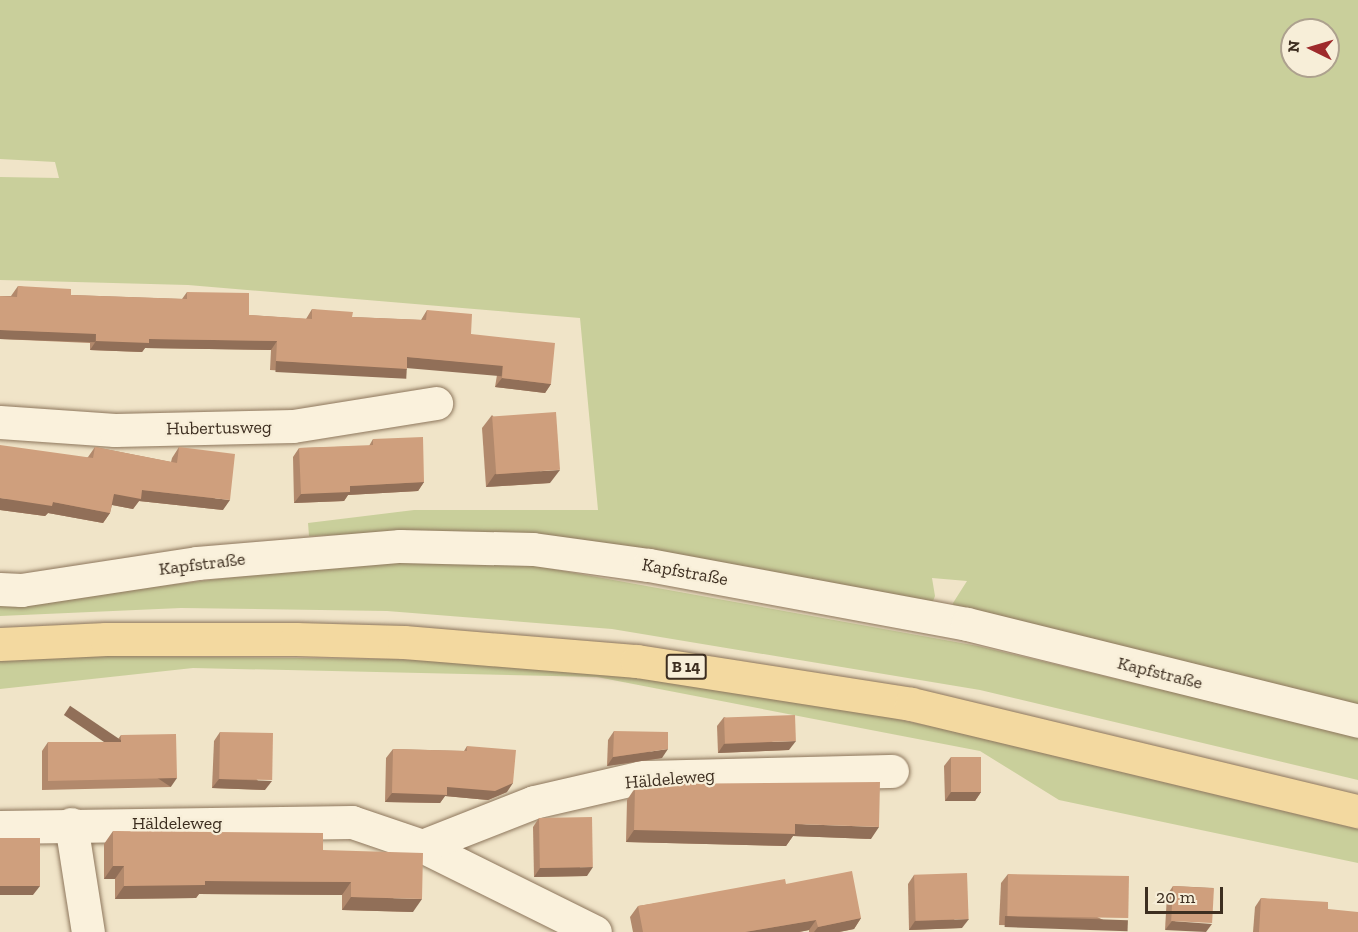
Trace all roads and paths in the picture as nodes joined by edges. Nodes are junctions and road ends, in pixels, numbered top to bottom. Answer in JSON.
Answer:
{"nodes":[{"id":1,"x":436,"y":403,"type":"dead end"},
{"id":2,"x":0,"y":422,"type":"edge"},
{"id":3,"x":0,"y":590,"type":"edge"},
{"id":4,"x":0,"y":644,"type":"edge"},
{"id":5,"x":1358,"y":721,"type":"edge"},
{"id":6,"x":892,"y":771,"type":"dead end"},
{"id":7,"x":1358,"y":811,"type":"edge"},
{"id":8,"x":71,"y":824,"type":"junction"},
{"id":9,"x":0,"y":826,"type":"edge"},
{"id":10,"x":422,"y":846,"type":"junction"},
{"id":11,"x":88,"y":932,"type":"edge"},
{"id":12,"x":595,"y":932,"type":"edge"}],
"edges":[{"from":1,"to":2,"type":"street","name":"Hubertusweg"},
{"from":3,"to":5,"type":"street","name":"Kapfstraße"},
{"from":4,"to":7,"type":"main road","number":"B 14"},
{"from":6,"to":10,"type":"street","name":"Häldeleweg"},
{"from":8,"to":9,"type":"street","name":"Häldeleweg"},
{"from":8,"to":10,"type":"street","name":"Häldeleweg"},
{"from":8,"to":11,"type":"street"},
{"from":10,"to":12,"type":"street","name":"Häldeleweg"}]}
